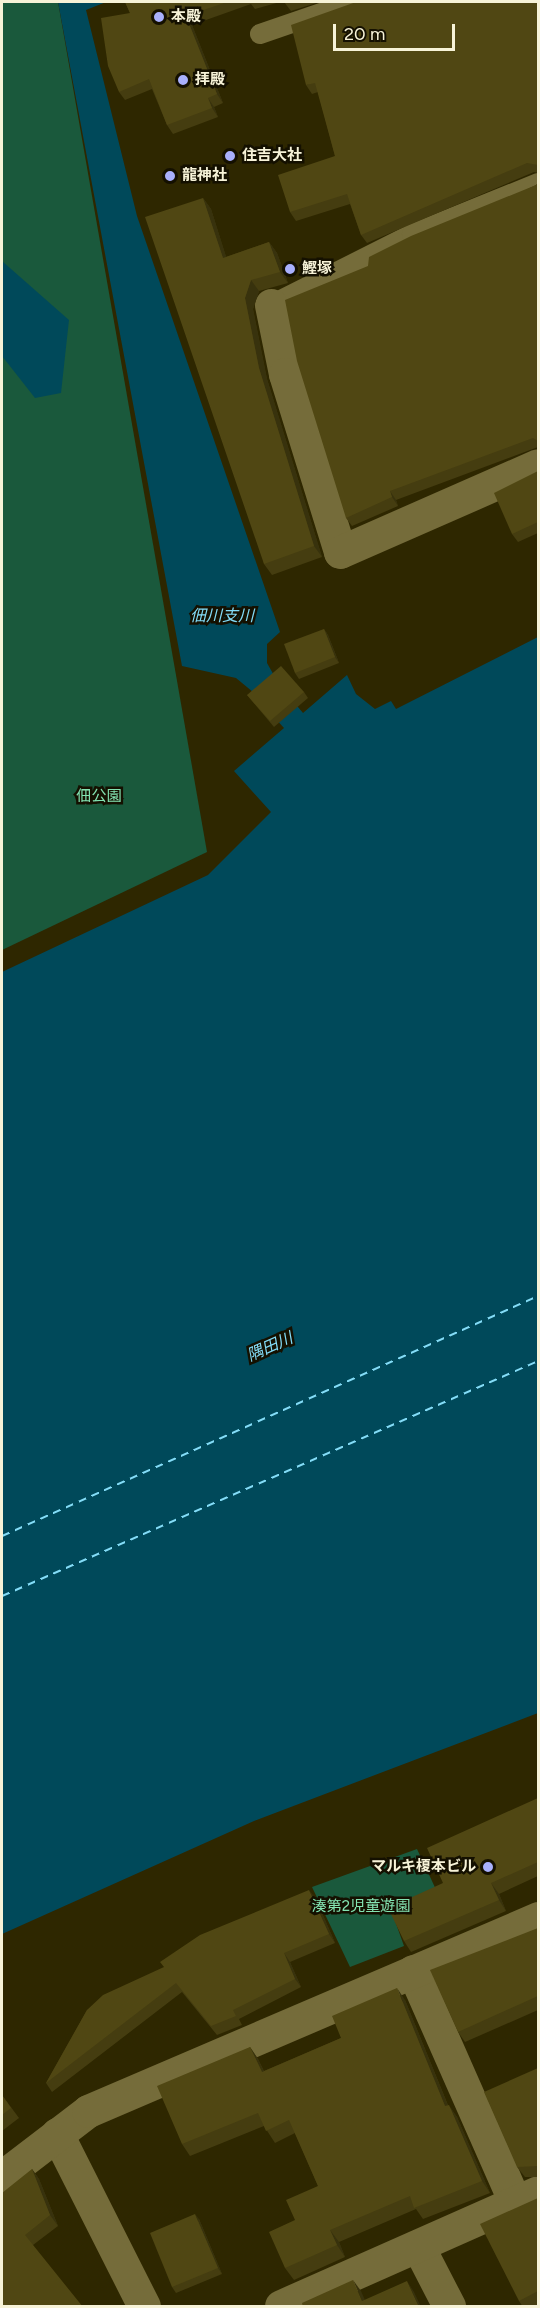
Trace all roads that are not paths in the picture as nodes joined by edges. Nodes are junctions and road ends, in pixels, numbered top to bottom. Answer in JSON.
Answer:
{"nodes":[{"id":1,"x":352,"y":2,"type":"edge"},
{"id":2,"x":260,"y":34,"type":"dead end"},
{"id":3,"x":538,"y":183,"type":"edge"},
{"id":4,"x":271,"y":305,"type":"joint"},
{"id":5,"x":538,"y":465,"type":"edge"},
{"id":6,"x":538,"y":1918,"type":"edge"},
{"id":7,"x":413,"y":1971,"type":"junction"},
{"id":8,"x":57,"y":2134,"type":"junction"},
{"id":9,"x":2,"y":2177,"type":"edge"},
{"id":10,"x":532,"y":2196,"type":"edge"},
{"id":11,"x":418,"y":2246,"type":"junction"},
{"id":12,"x":144,"y":2307,"type":"edge"},
{"id":13,"x":281,"y":2307,"type":"edge"},
{"id":14,"x":449,"y":2307,"type":"edge"}],
"edges":[{"from":1,"to":2,"type":"lane"},
{"from":3,"to":4,"type":"lane"},
{"from":4,"to":5,"type":"street"},
{"from":6,"to":7,"type":"street"},
{"from":7,"to":8,"type":"street"},
{"from":7,"to":10,"type":"street"},
{"from":8,"to":9,"type":"street"},
{"from":8,"to":12,"type":"street"},
{"from":10,"to":11,"type":"street"},
{"from":11,"to":13,"type":"street"},
{"from":11,"to":14,"type":"street"}]}
